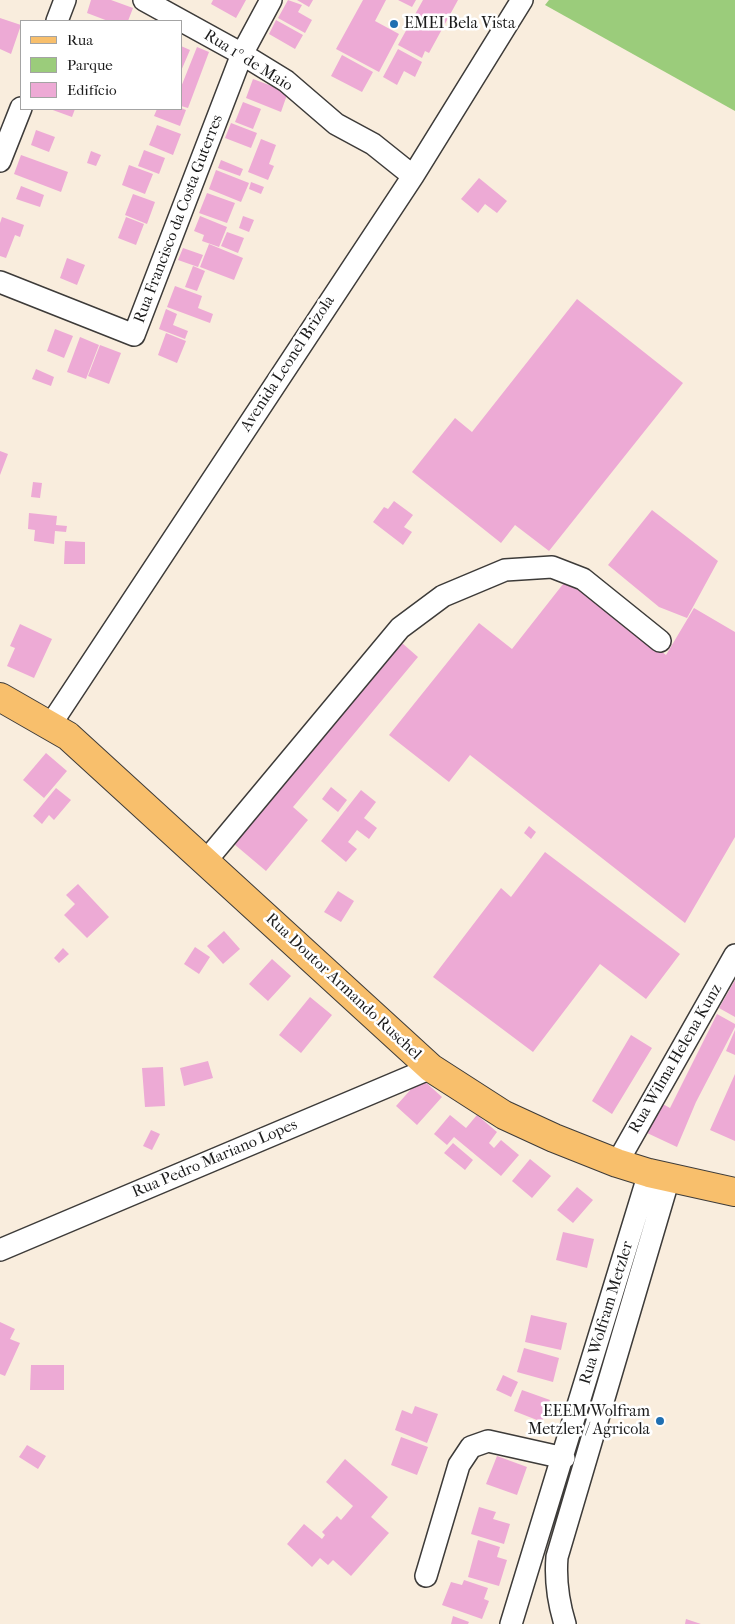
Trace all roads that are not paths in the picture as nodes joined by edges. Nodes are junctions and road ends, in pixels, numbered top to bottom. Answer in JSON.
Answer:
{"nodes":[{"id":1,"x":65,"y":0,"type":"edge"},
{"id":2,"x":144,"y":0,"type":"edge"},
{"id":3,"x":271,"y":0,"type":"edge"},
{"id":4,"x":522,"y":0,"type":"edge"},
{"id":5,"x":57,"y":20,"type":"edge"},
{"id":6,"x":180,"y":20,"type":"edge"},
{"id":7,"x":182,"y":21,"type":"edge"},
{"id":8,"x":242,"y":54,"type":"junction"},
{"id":9,"x":20,"y":110,"type":"edge"},
{"id":10,"x":0,"y":161,"type":"edge"},
{"id":11,"x":412,"y":176,"type":"junction"},
{"id":12,"x":0,"y":282,"type":"edge"},
{"id":13,"x":660,"y":641,"type":"dead end"},
{"id":14,"x":2,"y":702,"type":"edge"},
{"id":15,"x":50,"y":724,"type":"junction"},
{"id":16,"x":206,"y":862,"type":"junction"},
{"id":17,"x":735,"y":955,"type":"edge"},
{"id":18,"x":431,"y":1068,"type":"junction"},
{"id":19,"x":617,"y":1163,"type":"junction"},
{"id":20,"x":659,"y":1176,"type":"junction"},
{"id":21,"x":735,"y":1192,"type":"edge"},
{"id":22,"x":0,"y":1250,"type":"edge"},
{"id":23,"x":564,"y":1458,"type":"junction"},
{"id":24,"x":534,"y":1553,"type":"junction"},
{"id":25,"x":557,"y":1557,"type":"junction"},
{"id":26,"x":426,"y":1576,"type":"dead end"},
{"id":27,"x":512,"y":1624,"type":"edge"},
{"id":28,"x":566,"y":1624,"type":"edge"}],
"edges":[{"from":1,"to":5,"type":"street"},
{"from":2,"to":6,"type":"street","name":"Rua 1º de Maio"},
{"from":3,"to":8,"type":"street","name":"Rua Francisco da Costa Guterres"},
{"from":4,"to":11,"type":"street","name":"Avenida Leonel Brizola"},
{"from":7,"to":8,"type":"street","name":"Rua 1º de Maio"},
{"from":8,"to":11,"type":"street","name":"Rua 1º de Maio"},
{"from":8,"to":12,"type":"street","name":"Rua Francisco da Costa Guterres"},
{"from":9,"to":10,"type":"street"},
{"from":11,"to":15,"type":"street","name":"Avenida Leonel Brizola"},
{"from":13,"to":16,"type":"street"},
{"from":14,"to":15,"type":"main road","name":"Rua Doutor Armando Ruschel"},
{"from":15,"to":16,"type":"main road","name":"Rua Doutor Armando Ruschel"},
{"from":16,"to":18,"type":"main road","name":"Rua Doutor Armando Ruschel"},
{"from":17,"to":19,"type":"street","name":"Rua Wilma Helena Kunz"},
{"from":18,"to":19,"type":"main road","name":"Rua Doutor Armando Ruschel"},
{"from":18,"to":22,"type":"street","name":"Rua Pedro Mariano Lopes"},
{"from":19,"to":20,"type":"main road","name":"Rua Doutor Armando Ruschel"},
{"from":20,"to":21,"type":"main road","name":"Rua Doutor Armando Ruschel"},
{"from":20,"to":23,"type":"street","name":"Rua Wolfram Metzler"},
{"from":20,"to":25,"type":"street"},
{"from":23,"to":24,"type":"street","name":"Rua Wolfram Metzler"},
{"from":23,"to":26,"type":"street"},
{"from":24,"to":25,"type":"street"},
{"from":24,"to":27,"type":"street","name":"Rua Wolfram Metzler"},
{"from":25,"to":28,"type":"street"}]}
